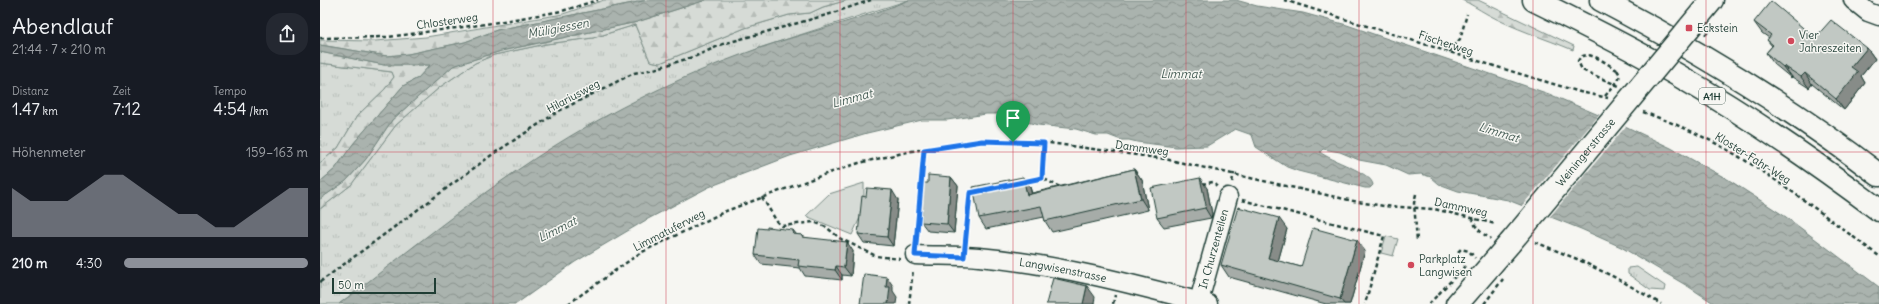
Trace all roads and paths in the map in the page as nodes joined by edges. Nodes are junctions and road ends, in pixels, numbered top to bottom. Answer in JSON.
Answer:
{"nodes":[{"id":1,"x":598,"y":0,"type":"edge"},
{"id":2,"x":871,"y":0,"type":"edge"},
{"id":3,"x":1284,"y":0,"type":"edge"},
{"id":4,"x":1534,"y":0,"type":"edge"},
{"id":5,"x":1601,"y":0,"type":"edge"},
{"id":6,"x":1712,"y":0,"type":"edge"},
{"id":7,"x":1853,"y":0,"type":"edge"},
{"id":8,"x":1467,"y":14,"type":"dead end"},
{"id":9,"x":1879,"y":16,"type":"edge"},
{"id":10,"x":320,"y":38,"type":"edge"},
{"id":11,"x":1449,"y":52,"type":"junction"},
{"id":12,"x":1622,"y":88,"type":"dead end"},
{"id":13,"x":1605,"y":96,"type":"junction"},
{"id":14,"x":1611,"y":99,"type":"dead end"},
{"id":15,"x":1636,"y":109,"type":"dead end"},
{"id":16,"x":1044,"y":143,"type":"junction"},
{"id":17,"x":924,"y":150,"type":"junction"},
{"id":18,"x":1879,"y":175,"type":"edge"},
{"id":19,"x":1042,"y":178,"type":"junction"},
{"id":20,"x":1020,"y":183,"type":"edge"},
{"id":21,"x":1199,"y":184,"type":"edge"},
{"id":22,"x":786,"y":188,"type":"joint"},
{"id":23,"x":1068,"y":191,"type":"edge"},
{"id":24,"x":977,"y":192,"type":"edge"},
{"id":25,"x":1416,"y":194,"type":"dead end"},
{"id":26,"x":1228,"y":196,"type":"junction"},
{"id":27,"x":762,"y":197,"type":"junction"},
{"id":28,"x":1414,"y":207,"type":"junction"},
{"id":29,"x":1879,"y":210,"type":"edge"},
{"id":30,"x":1473,"y":217,"type":"junction"},
{"id":31,"x":1496,"y":224,"type":"dead end"},
{"id":32,"x":1417,"y":241,"type":"dead end"},
{"id":33,"x":1536,"y":241,"type":"dead end"},
{"id":34,"x":1503,"y":242,"type":"junction"},
{"id":35,"x":1458,"y":252,"type":"dead end"},
{"id":36,"x":1879,"y":256,"type":"edge"},
{"id":37,"x":964,"y":257,"type":"junction"},
{"id":38,"x":1475,"y":258,"type":"dead end"},
{"id":39,"x":911,"y":262,"type":"junction"},
{"id":40,"x":320,"y":282,"type":"edge"},
{"id":41,"x":1204,"y":303,"type":"edge"},
{"id":42,"x":568,"y":304,"type":"edge"},
{"id":43,"x":909,"y":304,"type":"edge"},
{"id":44,"x":1365,"y":304,"type":"edge"},
{"id":45,"x":1457,"y":304,"type":"edge"},
{"id":46,"x":1661,"y":304,"type":"edge"}],
"edges":[{"from":1,"to":10,"type":"path","name":"Chlosterweg"},
{"from":2,"to":40,"type":"path","name":"Hilariusweg"},
{"from":3,"to":11,"type":"path","name":"Fischerweg"},
{"from":4,"to":29,"type":"main road","number":"A1H"},
{"from":5,"to":18,"type":"main road","number":"A1H"},
{"from":6,"to":34,"type":"main road","name":"Weiningerstrasse","bridge":true},
{"from":7,"to":9,"type":"street"},
{"from":8,"to":11,"type":"path"},
{"from":11,"to":13,"type":"path","name":"Fischerweg"},
{"from":12,"to":13,"type":"path","bridge":true},
{"from":13,"to":14,"type":"path"},
{"from":15,"to":36,"type":"path","name":"Kloster-Fahr-Weg"},
{"from":16,"to":17,"type":"path","name":"Dammweg"},
{"from":16,"to":19,"type":"path"},
{"from":16,"to":28,"type":"path","name":"Dammweg"},
{"from":17,"to":22,"type":"path","name":"Dammweg"},
{"from":17,"to":39,"type":"path"},
{"from":19,"to":20,"type":"path"},
{"from":19,"to":23,"type":"path"},
{"from":21,"to":26,"type":"path"},
{"from":22,"to":27,"type":"path","name":"Limmatuferweg"},
{"from":24,"to":37,"type":"path"},
{"from":25,"to":28,"type":"path"},
{"from":26,"to":41,"type":"street","name":"In Churzenteilen"},
{"from":26,"to":44,"type":"path"},
{"from":27,"to":39,"type":"path"},
{"from":27,"to":42,"type":"path","name":"Limmatuferweg"},
{"from":28,"to":30,"type":"path","name":"Dammweg"},
{"from":28,"to":32,"type":"path"},
{"from":30,"to":31,"type":"path","name":"Dammweg"},
{"from":30,"to":34,"type":"path"},
{"from":33,"to":46,"type":"path"},
{"from":34,"to":45,"type":"main road","name":"Weiningerstrasse"},
{"from":35,"to":38,"type":"path"},
{"from":37,"to":39,"type":"street","name":"Langwisenstrasse"},
{"from":37,"to":41,"type":"street","name":"Langwisenstrasse"},
{"from":39,"to":43,"type":"path"}]}
